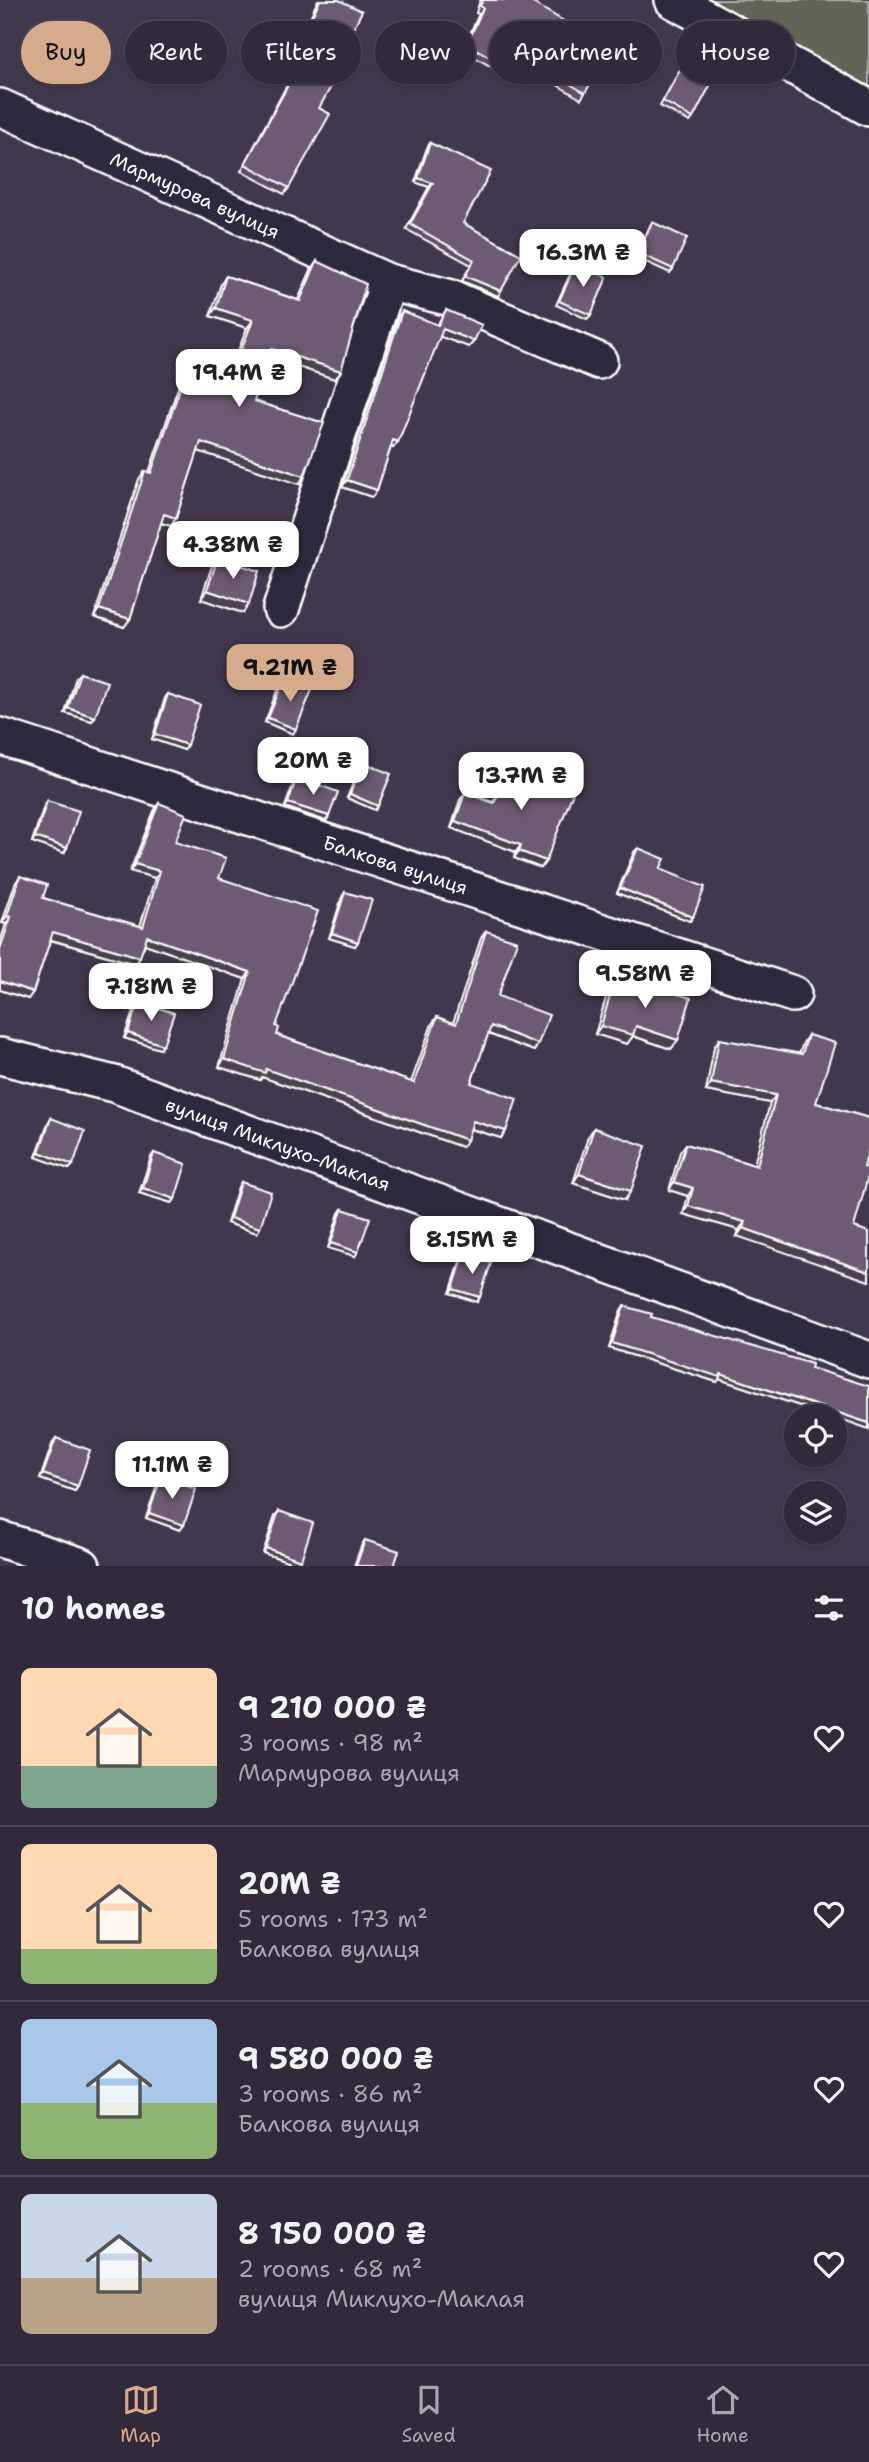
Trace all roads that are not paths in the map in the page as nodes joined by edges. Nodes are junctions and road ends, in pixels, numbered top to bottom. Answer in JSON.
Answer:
{"nodes":[{"id":1,"x":673,"y":0,"type":"edge"},
{"id":2,"x":0,"y":107,"type":"edge"},
{"id":3,"x":869,"y":108,"type":"edge"},
{"id":4,"x":388,"y":282,"type":"junction"},
{"id":5,"x":599,"y":361,"type":"dead end"},
{"id":6,"x":281,"y":609,"type":"dead end"},
{"id":7,"x":0,"y":736,"type":"edge"},
{"id":8,"x":793,"y":994,"type":"dead end"},
{"id":9,"x":0,"y":1056,"type":"edge"},
{"id":10,"x":869,"y":1360,"type":"edge"},
{"id":11,"x":0,"y":1539,"type":"edge"},
{"id":12,"x":82,"y":1566,"type":"edge"}],
"edges":[{"from":1,"to":3,"type":"street"},
{"from":2,"to":4,"type":"street","name":"Мармурова вулиця"},
{"from":4,"to":5,"type":"street","name":"Мармурова вулиця"},
{"from":4,"to":6,"type":"street"},
{"from":7,"to":8,"type":"street","name":"Балкова вулиця"},
{"from":9,"to":10,"type":"street","name":"вулиця Миклухо-Маклая"},
{"from":11,"to":12,"type":"street"}]}
